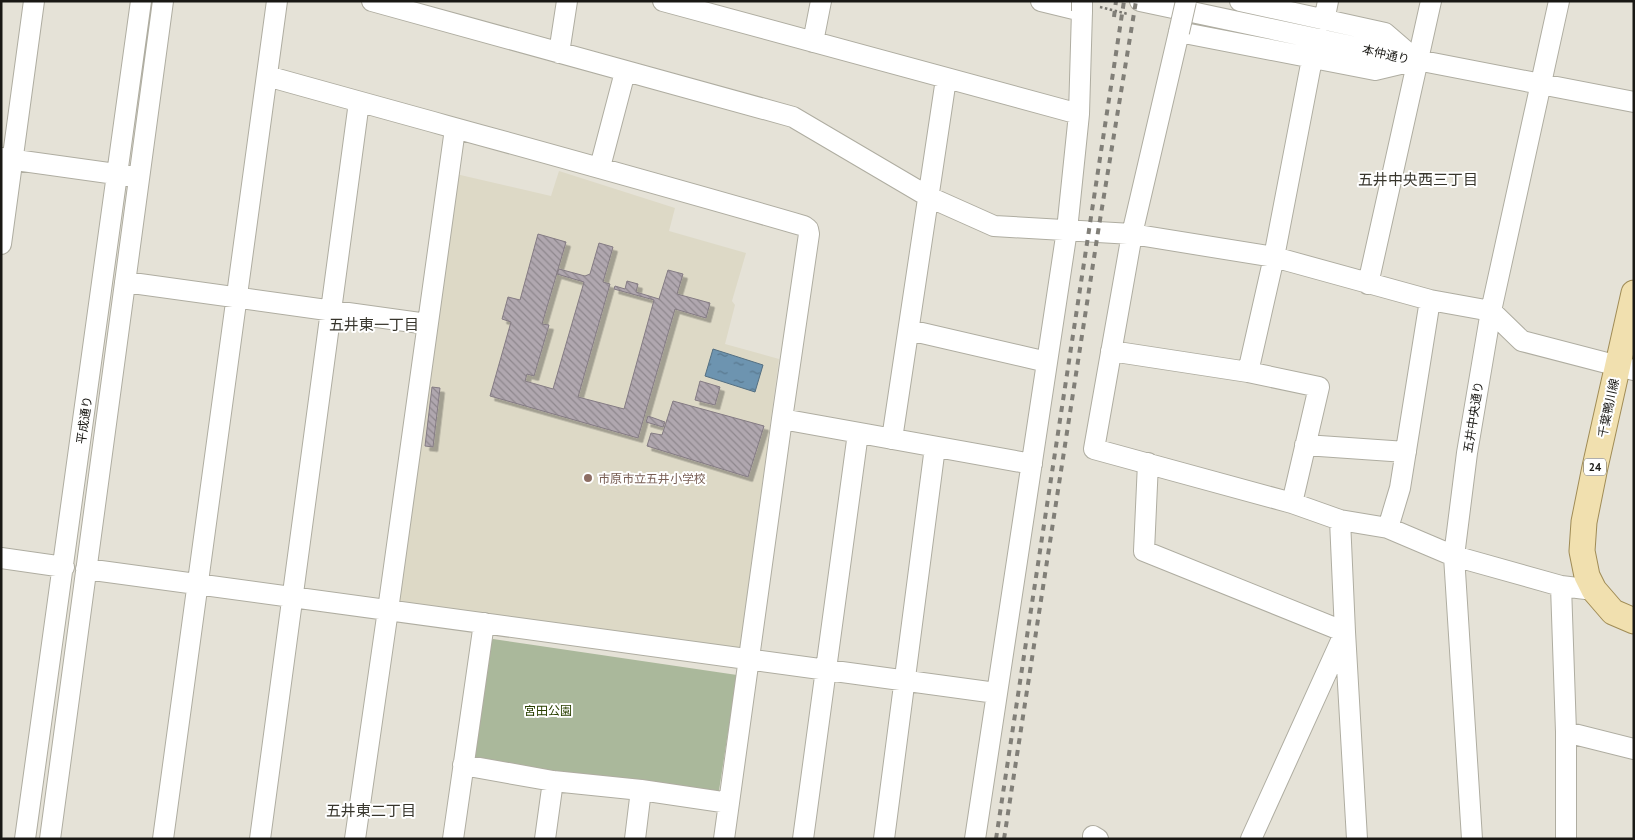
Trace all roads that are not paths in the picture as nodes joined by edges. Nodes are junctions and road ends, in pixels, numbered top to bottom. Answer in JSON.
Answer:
{"nodes":[{"id":1,"x":34,"y":1,"type":"edge"},
{"id":2,"x":141,"y":1,"type":"edge"},
{"id":3,"x":163,"y":1,"type":"edge"},
{"id":4,"x":277,"y":1,"type":"edge"},
{"id":5,"x":372,"y":1,"type":"edge"},
{"id":6,"x":567,"y":1,"type":"edge"},
{"id":7,"x":662,"y":1,"type":"edge"},
{"id":8,"x":821,"y":1,"type":"edge"},
{"id":9,"x":1041,"y":1,"type":"edge"},
{"id":10,"x":1140,"y":1,"type":"edge"},
{"id":11,"x":1186,"y":1,"type":"edge"},
{"id":12,"x":1240,"y":1,"type":"edge"},
{"id":13,"x":1430,"y":1,"type":"edge"},
{"id":14,"x":1559,"y":1,"type":"edge"},
{"id":15,"x":1082,"y":6,"type":"edge"},
{"id":16,"x":1326,"y":11,"type":"edge"},
{"id":17,"x":1179,"y":32,"type":"junction"},
{"id":18,"x":813,"y":42,"type":"junction"},
{"id":19,"x":559,"y":53,"type":"junction"},
{"id":20,"x":1312,"y":58,"type":"junction"},
{"id":21,"x":1417,"y":60,"type":"junction"},
{"id":22,"x":625,"y":72,"type":"junction"},
{"id":23,"x":266,"y":76,"type":"junction"},
{"id":24,"x":946,"y":80,"type":"junction"},
{"id":25,"x":1540,"y":85,"type":"junction"},
{"id":26,"x":359,"y":102,"type":"junction"},
{"id":27,"x":1634,"y":102,"type":"edge"},
{"id":28,"x":1079,"y":114,"type":"junction"},
{"id":29,"x":455,"y":129,"type":"junction"},
{"id":30,"x":7,"y":158,"type":"edge"},
{"id":31,"x":600,"y":167,"type":"junction"},
{"id":32,"x":118,"y":174,"type":"junction"},
{"id":33,"x":139,"y":177,"type":"junction"},
{"id":34,"x":929,"y":197,"type":"junction"},
{"id":35,"x":1067,"y":230,"type":"junction"},
{"id":36,"x":1132,"y":234,"type":"junction"},
{"id":37,"x":1,"y":244,"type":"edge"},
{"id":38,"x":1274,"y":257,"type":"junction"},
{"id":39,"x":125,"y":282,"type":"junction"},
{"id":40,"x":1368,"y":284,"type":"junction"},
{"id":41,"x":1634,"y":293,"type":"edge"},
{"id":42,"x":236,"y":297,"type":"junction"},
{"id":43,"x":1430,"y":300,"type":"junction"},
{"id":44,"x":1491,"y":311,"type":"junction"},
{"id":45,"x":332,"y":312,"type":"junction"},
{"id":46,"x":427,"y":324,"type":"junction"},
{"id":47,"x":909,"y":330,"type":"junction"},
{"id":48,"x":1111,"y":351,"type":"junction"},
{"id":49,"x":1047,"y":362,"type":"junction"},
{"id":50,"x":1625,"y":369,"type":"edge"},
{"id":51,"x":1248,"y":372,"type":"junction"},
{"id":52,"x":782,"y":419,"type":"junction"},
{"id":53,"x":858,"y":433,"type":"junction"},
{"id":54,"x":892,"y":439,"type":"junction"},
{"id":55,"x":1305,"y":445,"type":"junction"},
{"id":56,"x":935,"y":446,"type":"junction"},
{"id":57,"x":1406,"y":452,"type":"junction"},
{"id":58,"x":1148,"y":463,"type":"junction"},
{"id":59,"x":1032,"y":464,"type":"junction"},
{"id":60,"x":1292,"y":503,"type":"junction"},
{"id":61,"x":1340,"y":520,"type":"junction"},
{"id":62,"x":1388,"y":528,"type":"junction"},
{"id":63,"x":1454,"y":556,"type":"junction"},
{"id":64,"x":1,"y":558,"type":"edge"},
{"id":65,"x":64,"y":567,"type":"junction"},
{"id":66,"x":86,"y":569,"type":"junction"},
{"id":67,"x":197,"y":584,"type":"junction"},
{"id":68,"x":1561,"y":586,"type":"junction"},
{"id":69,"x":1594,"y":590,"type":"junction"},
{"id":70,"x":293,"y":596,"type":"junction"},
{"id":71,"x":388,"y":610,"type":"junction"},
{"id":72,"x":1634,"y":621,"type":"edge"},
{"id":73,"x":484,"y":623,"type":"junction"},
{"id":74,"x":1344,"y":632,"type":"junction"},
{"id":75,"x":749,"y":659,"type":"junction"},
{"id":76,"x":827,"y":670,"type":"junction"},
{"id":77,"x":906,"y":681,"type":"junction"},
{"id":78,"x":996,"y":693,"type":"junction"},
{"id":79,"x":1566,"y":732,"type":"junction"},
{"id":80,"x":1634,"y":749,"type":"edge"},
{"id":81,"x":463,"y":765,"type":"junction"},
{"id":82,"x":553,"y":782,"type":"junction"},
{"id":83,"x":641,"y":790,"type":"junction"},
{"id":84,"x":729,"y":803,"type":"junction"},
{"id":85,"x":25,"y":839,"type":"edge"},
{"id":86,"x":50,"y":839,"type":"edge"},
{"id":87,"x":163,"y":839,"type":"edge"},
{"id":88,"x":260,"y":839,"type":"edge"},
{"id":89,"x":355,"y":839,"type":"edge"},
{"id":90,"x":453,"y":839,"type":"edge"},
{"id":91,"x":545,"y":839,"type":"edge"},
{"id":92,"x":635,"y":839,"type":"edge"},
{"id":93,"x":724,"y":839,"type":"edge"},
{"id":94,"x":803,"y":839,"type":"edge"},
{"id":95,"x":884,"y":839,"type":"edge"},
{"id":96,"x":975,"y":839,"type":"edge"},
{"id":97,"x":1251,"y":839,"type":"edge"},
{"id":98,"x":1357,"y":839,"type":"edge"},
{"id":99,"x":1472,"y":839,"type":"edge"},
{"id":100,"x":1566,"y":839,"type":"edge"}],
"edges":[{"from":1,"to":30,"type":"street"},
{"from":2,"to":32,"type":"street","name":"平成通り"},
{"from":3,"to":33,"type":"street","name":"平成通り"},
{"from":4,"to":23,"type":"street"},
{"from":5,"to":19,"type":"street"},
{"from":6,"to":19,"type":"street"},
{"from":7,"to":18,"type":"street"},
{"from":8,"to":18,"type":"street"},
{"from":9,"to":15,"type":"street"},
{"from":10,"to":21,"type":"street","name":"本仲通り"},
{"from":11,"to":17,"type":"street","bridge":true},
{"from":12,"to":16,"type":"street"},
{"from":13,"to":21,"type":"street"},
{"from":14,"to":25,"type":"street","name":"五井中央通り"},
{"from":15,"to":28,"type":"street"},
{"from":16,"to":21,"type":"street"},
{"from":17,"to":20,"type":"street"},
{"from":17,"to":36,"type":"street"},
{"from":18,"to":24,"type":"street"},
{"from":19,"to":22,"type":"street"},
{"from":20,"to":21,"type":"street"},
{"from":20,"to":38,"type":"street"},
{"from":21,"to":25,"type":"street","name":"本仲通り"},
{"from":21,"to":40,"type":"street"},
{"from":22,"to":31,"type":"street"},
{"from":22,"to":34,"type":"street"},
{"from":23,"to":26,"type":"street"},
{"from":23,"to":42,"type":"street"},
{"from":24,"to":28,"type":"street"},
{"from":24,"to":34,"type":"street"},
{"from":25,"to":27,"type":"street","name":"本仲通り"},
{"from":25,"to":44,"type":"street","name":"五井中央通り"},
{"from":26,"to":29,"type":"street"},
{"from":26,"to":45,"type":"street"},
{"from":28,"to":35,"type":"street"},
{"from":29,"to":31,"type":"street"},
{"from":29,"to":46,"type":"street"},
{"from":30,"to":32,"type":"street"},
{"from":30,"to":37,"type":"street"},
{"from":31,"to":52,"type":"street"},
{"from":32,"to":33,"type":"street"},
{"from":32,"to":65,"type":"street","name":"平成通り"},
{"from":33,"to":39,"type":"street","name":"平成通り"},
{"from":34,"to":35,"type":"street"},
{"from":34,"to":47,"type":"street"},
{"from":35,"to":36,"type":"street"},
{"from":35,"to":49,"type":"street"},
{"from":36,"to":38,"type":"street"},
{"from":36,"to":48,"type":"street"},
{"from":38,"to":40,"type":"street"},
{"from":38,"to":51,"type":"street"},
{"from":39,"to":42,"type":"street"},
{"from":39,"to":66,"type":"street","name":"平成通り"},
{"from":40,"to":43,"type":"street"},
{"from":41,"to":50,"type":"main road","name":"千葉鴨川線","number":"24"},
{"from":42,"to":45,"type":"street"},
{"from":42,"to":67,"type":"street"},
{"from":43,"to":44,"type":"street"},
{"from":43,"to":57,"type":"street"},
{"from":44,"to":50,"type":"street"},
{"from":44,"to":63,"type":"street","name":"五井中央通り"},
{"from":45,"to":46,"type":"street"},
{"from":45,"to":70,"type":"street"},
{"from":46,"to":71,"type":"street"},
{"from":47,"to":49,"type":"street"},
{"from":47,"to":54,"type":"street"},
{"from":48,"to":51,"type":"street"},
{"from":48,"to":58,"type":"street"},
{"from":49,"to":59,"type":"street"},
{"from":50,"to":69,"type":"main road","name":"千葉鴨川線","number":"24"},
{"from":51,"to":55,"type":"street"},
{"from":52,"to":53,"type":"street"},
{"from":52,"to":75,"type":"street"},
{"from":53,"to":54,"type":"street"},
{"from":53,"to":76,"type":"street"},
{"from":54,"to":56,"type":"street"},
{"from":55,"to":57,"type":"street"},
{"from":55,"to":60,"type":"street"},
{"from":56,"to":59,"type":"street"},
{"from":56,"to":77,"type":"street"},
{"from":57,"to":62,"type":"street"},
{"from":58,"to":60,"type":"street"},
{"from":58,"to":74,"type":"street"},
{"from":59,"to":78,"type":"street"},
{"from":60,"to":61,"type":"street"},
{"from":61,"to":62,"type":"street"},
{"from":61,"to":74,"type":"street"},
{"from":62,"to":63,"type":"street"},
{"from":63,"to":68,"type":"street"},
{"from":63,"to":99,"type":"street","name":"五井中央通り"},
{"from":64,"to":65,"type":"street"},
{"from":65,"to":85,"type":"street","name":"平成通り"},
{"from":66,"to":67,"type":"street"},
{"from":66,"to":86,"type":"street","name":"平成通り"},
{"from":67,"to":70,"type":"street"},
{"from":67,"to":87,"type":"street"},
{"from":68,"to":69,"type":"street"},
{"from":68,"to":79,"type":"street"},
{"from":69,"to":72,"type":"main road","name":"千葉鴨川線","number":"24"},
{"from":70,"to":71,"type":"street"},
{"from":70,"to":88,"type":"street"},
{"from":71,"to":73,"type":"street"},
{"from":71,"to":89,"type":"street"},
{"from":73,"to":75,"type":"street"},
{"from":73,"to":81,"type":"street"},
{"from":74,"to":97,"type":"street"},
{"from":74,"to":98,"type":"street"},
{"from":75,"to":76,"type":"street"},
{"from":75,"to":84,"type":"street"},
{"from":76,"to":77,"type":"street"},
{"from":76,"to":94,"type":"street"},
{"from":77,"to":78,"type":"street"},
{"from":77,"to":95,"type":"street"},
{"from":78,"to":96,"type":"street"},
{"from":79,"to":80,"type":"street"},
{"from":79,"to":100,"type":"street"},
{"from":81,"to":82,"type":"street"},
{"from":81,"to":90,"type":"street"},
{"from":82,"to":83,"type":"street"},
{"from":82,"to":91,"type":"street"},
{"from":83,"to":84,"type":"street"},
{"from":83,"to":92,"type":"street"},
{"from":84,"to":93,"type":"street"}]}
